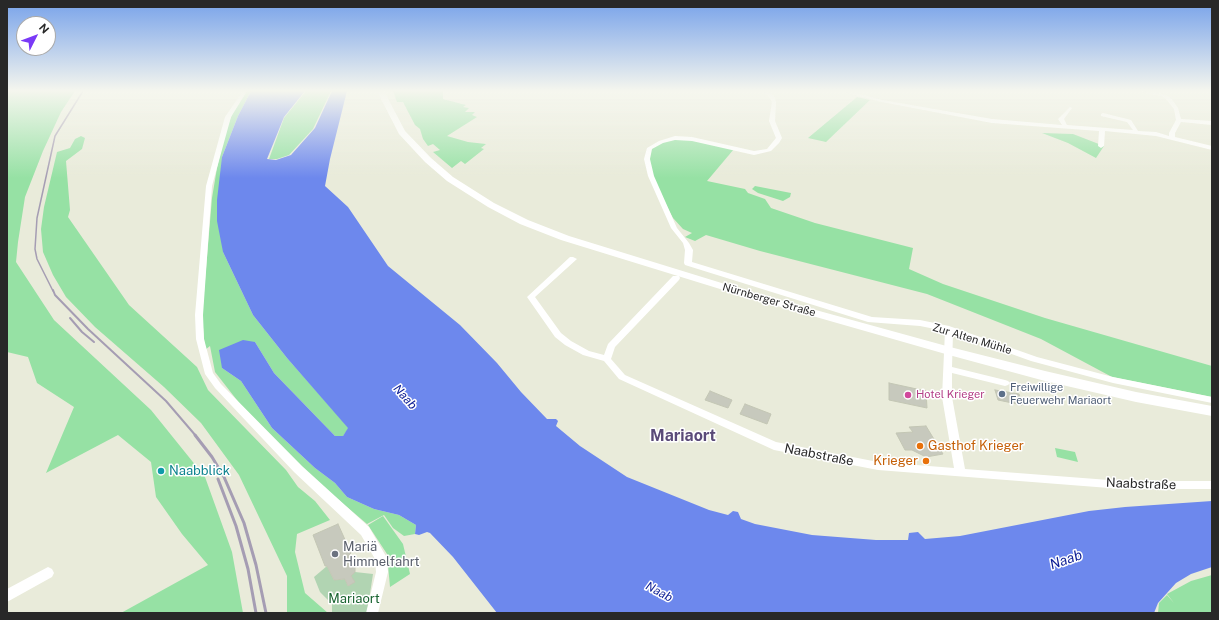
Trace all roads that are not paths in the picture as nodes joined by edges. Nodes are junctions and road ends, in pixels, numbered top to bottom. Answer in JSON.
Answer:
{"nodes":[{"id":1,"x":227,"y":120,"type":"edge"},
{"id":2,"x":396,"y":120,"type":"edge"},
{"id":3,"x":772,"y":120,"type":"edge"},
{"id":4,"x":986,"y":120,"type":"edge"},
{"id":5,"x":1062,"y":120,"type":"edge"},
{"id":6,"x":1125,"y":120,"type":"edge"},
{"id":7,"x":1179,"y":120,"type":"joint"},
{"id":8,"x":1212,"y":123,"type":"edge"},
{"id":9,"x":1066,"y":128,"type":"junction"},
{"id":10,"x":1102,"y":130,"type":"junction"},
{"id":11,"x":1137,"y":131,"type":"junction"},
{"id":12,"x":1172,"y":136,"type":"junction"},
{"id":13,"x":1101,"y":146,"type":"dead end"},
{"id":14,"x":1212,"y":148,"type":"edge"},
{"id":15,"x":573,"y":259,"type":"dead end"},
{"id":16,"x":676,"y":278,"type":"dead end"},
{"id":17,"x":949,"y":330,"type":"junction"},
{"id":18,"x":949,"y":351,"type":"junction"},
{"id":19,"x":607,"y":359,"type":"junction"},
{"id":20,"x":948,"y":369,"type":"junction"},
{"id":21,"x":1005,"y":383,"type":"dead end"},
{"id":22,"x":1212,"y":400,"type":"edge"},
{"id":23,"x":1212,"y":411,"type":"edge"},
{"id":24,"x":960,"y":472,"type":"junction"},
{"id":25,"x":1212,"y":485,"type":"edge"},
{"id":26,"x":48,"y":573,"type":"dead end"},
{"id":27,"x":7,"y":596,"type":"edge"},
{"id":28,"x":372,"y":613,"type":"edge"}],
"edges":[{"from":1,"to":28,"type":"street"},
{"from":2,"to":18,"type":"main road","name":"Nürnberger Straße"},
{"from":3,"to":17,"type":"street","name":"Zur Alten Mühle"},
{"from":4,"to":9,"type":"street"},
{"from":5,"to":9,"type":"street"},
{"from":6,"to":11,"type":"street"},
{"from":7,"to":8,"type":"street"},
{"from":7,"to":12,"type":"street"},
{"from":9,"to":10,"type":"street"},
{"from":10,"to":11,"type":"street"},
{"from":10,"to":13,"type":"street"},
{"from":11,"to":12,"type":"street"},
{"from":12,"to":14,"type":"street"},
{"from":15,"to":19,"type":"street"},
{"from":16,"to":19,"type":"street"},
{"from":17,"to":18,"type":"street"},
{"from":17,"to":22,"type":"street","name":"Zur Alten Mühle"},
{"from":18,"to":20,"type":"street"},
{"from":18,"to":23,"type":"main road","name":"Nürnberger Straße"},
{"from":19,"to":24,"type":"street","name":"Naabstraße"},
{"from":20,"to":21,"type":"street"},
{"from":20,"to":24,"type":"street"},
{"from":24,"to":25,"type":"street","name":"Naabstraße"},
{"from":26,"to":27,"type":"street"}]}
